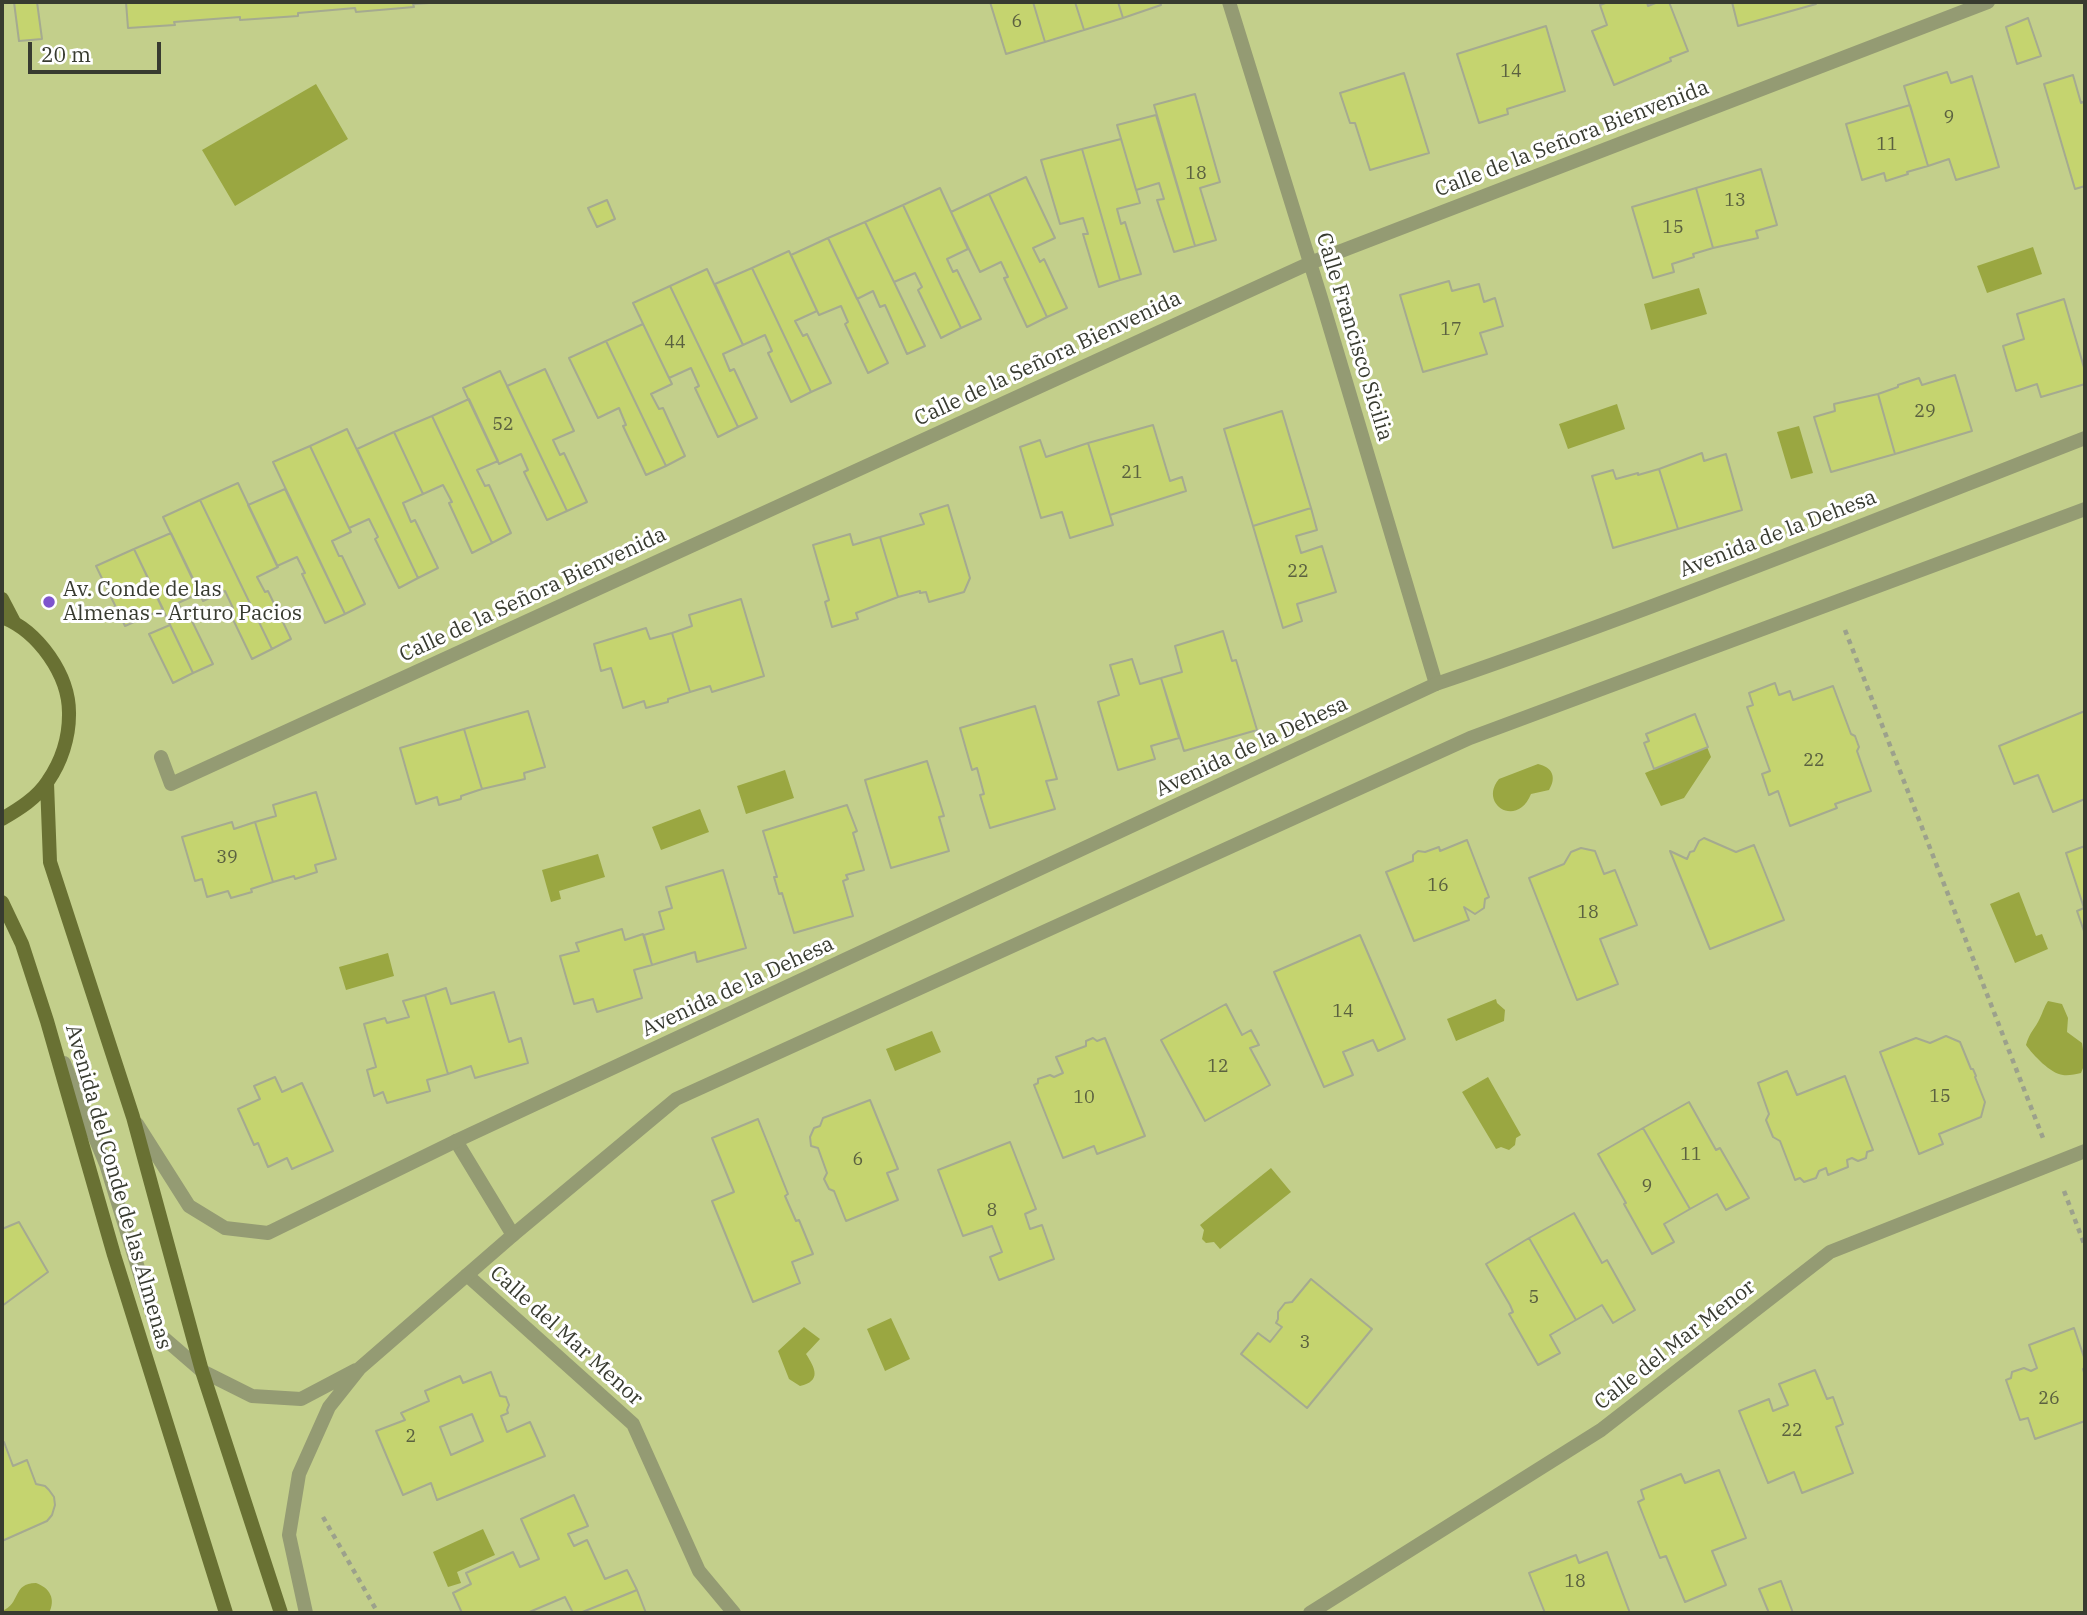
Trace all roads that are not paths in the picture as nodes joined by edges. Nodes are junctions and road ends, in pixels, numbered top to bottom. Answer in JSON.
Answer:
{"nodes":[{"id":1,"x":1229,"y":2,"type":"edge"},
{"id":2,"x":1988,"y":2,"type":"edge"},
{"id":3,"x":1310,"y":263,"type":"junction"},
{"id":4,"x":2085,"y":438,"type":"edge"},
{"id":5,"x":2085,"y":509,"type":"edge"},
{"id":6,"x":2,"y":599,"type":"edge"},
{"id":7,"x":8,"y":620,"type":"edge"},
{"id":8,"x":1436,"y":684,"type":"junction"},
{"id":9,"x":160,"y":757,"type":"dead end"},
{"id":10,"x":47,"y":783,"type":"junction"},
{"id":11,"x":2,"y":818,"type":"edge"},
{"id":12,"x":2,"y":902,"type":"edge"},
{"id":13,"x":47,"y":1021,"type":"junction"},
{"id":14,"x":133,"y":1117,"type":"junction"},
{"id":15,"x":456,"y":1141,"type":"junction"},
{"id":16,"x":2085,"y":1151,"type":"edge"},
{"id":17,"x":513,"y":1235,"type":"junction"},
{"id":18,"x":467,"y":1275,"type":"junction"},
{"id":19,"x":360,"y":1368,"type":"junction"},
{"id":20,"x":202,"y":1371,"type":"junction"},
{"id":21,"x":226,"y":1613,"type":"edge"},
{"id":22,"x":281,"y":1613,"type":"edge"},
{"id":23,"x":306,"y":1613,"type":"edge"},
{"id":24,"x":734,"y":1613,"type":"edge"},
{"id":25,"x":1310,"y":1613,"type":"edge"}],
"edges":[{"from":1,"to":3,"type":"street","name":"Calle Francisco Sicilia"},
{"from":2,"to":3,"type":"street","name":"Calle de la Señora Bienvenida"},
{"from":3,"to":8,"type":"street","name":"Calle Francisco Sicilia"},
{"from":3,"to":9,"type":"street","name":"Calle de la Señora Bienvenida"},
{"from":4,"to":8,"type":"street","name":"Avenida de la Dehesa"},
{"from":5,"to":17,"type":"street"},
{"from":6,"to":7,"type":"main road"},
{"from":7,"to":10,"type":"main road"},
{"from":8,"to":15,"type":"street","name":"Avenida de la Dehesa"},
{"from":10,"to":11,"type":"main road"},
{"from":10,"to":14,"type":"main road","name":"Avenida del Conde de las Almenas"},
{"from":12,"to":13,"type":"main road"},
{"from":13,"to":20,"type":"street","name":"Avenida del Conde de las Almenas"},
{"from":13,"to":21,"type":"main road","name":"Avenida del Conde de las Almenas"},
{"from":14,"to":15,"type":"street","name":"Avenida de la Dehesa"},
{"from":14,"to":20,"type":"main road","name":"Avenida del Conde de las Almenas"},
{"from":15,"to":17,"type":"street"},
{"from":16,"to":25,"type":"street","name":"Calle del Mar Menor"},
{"from":17,"to":18,"type":"street"},
{"from":18,"to":19,"type":"street"},
{"from":18,"to":24,"type":"street","name":"Calle del Mar Menor"},
{"from":19,"to":20,"type":"street"},
{"from":19,"to":23,"type":"street"},
{"from":20,"to":22,"type":"main road","name":"Avenida del Conde de las Almenas"}]}
